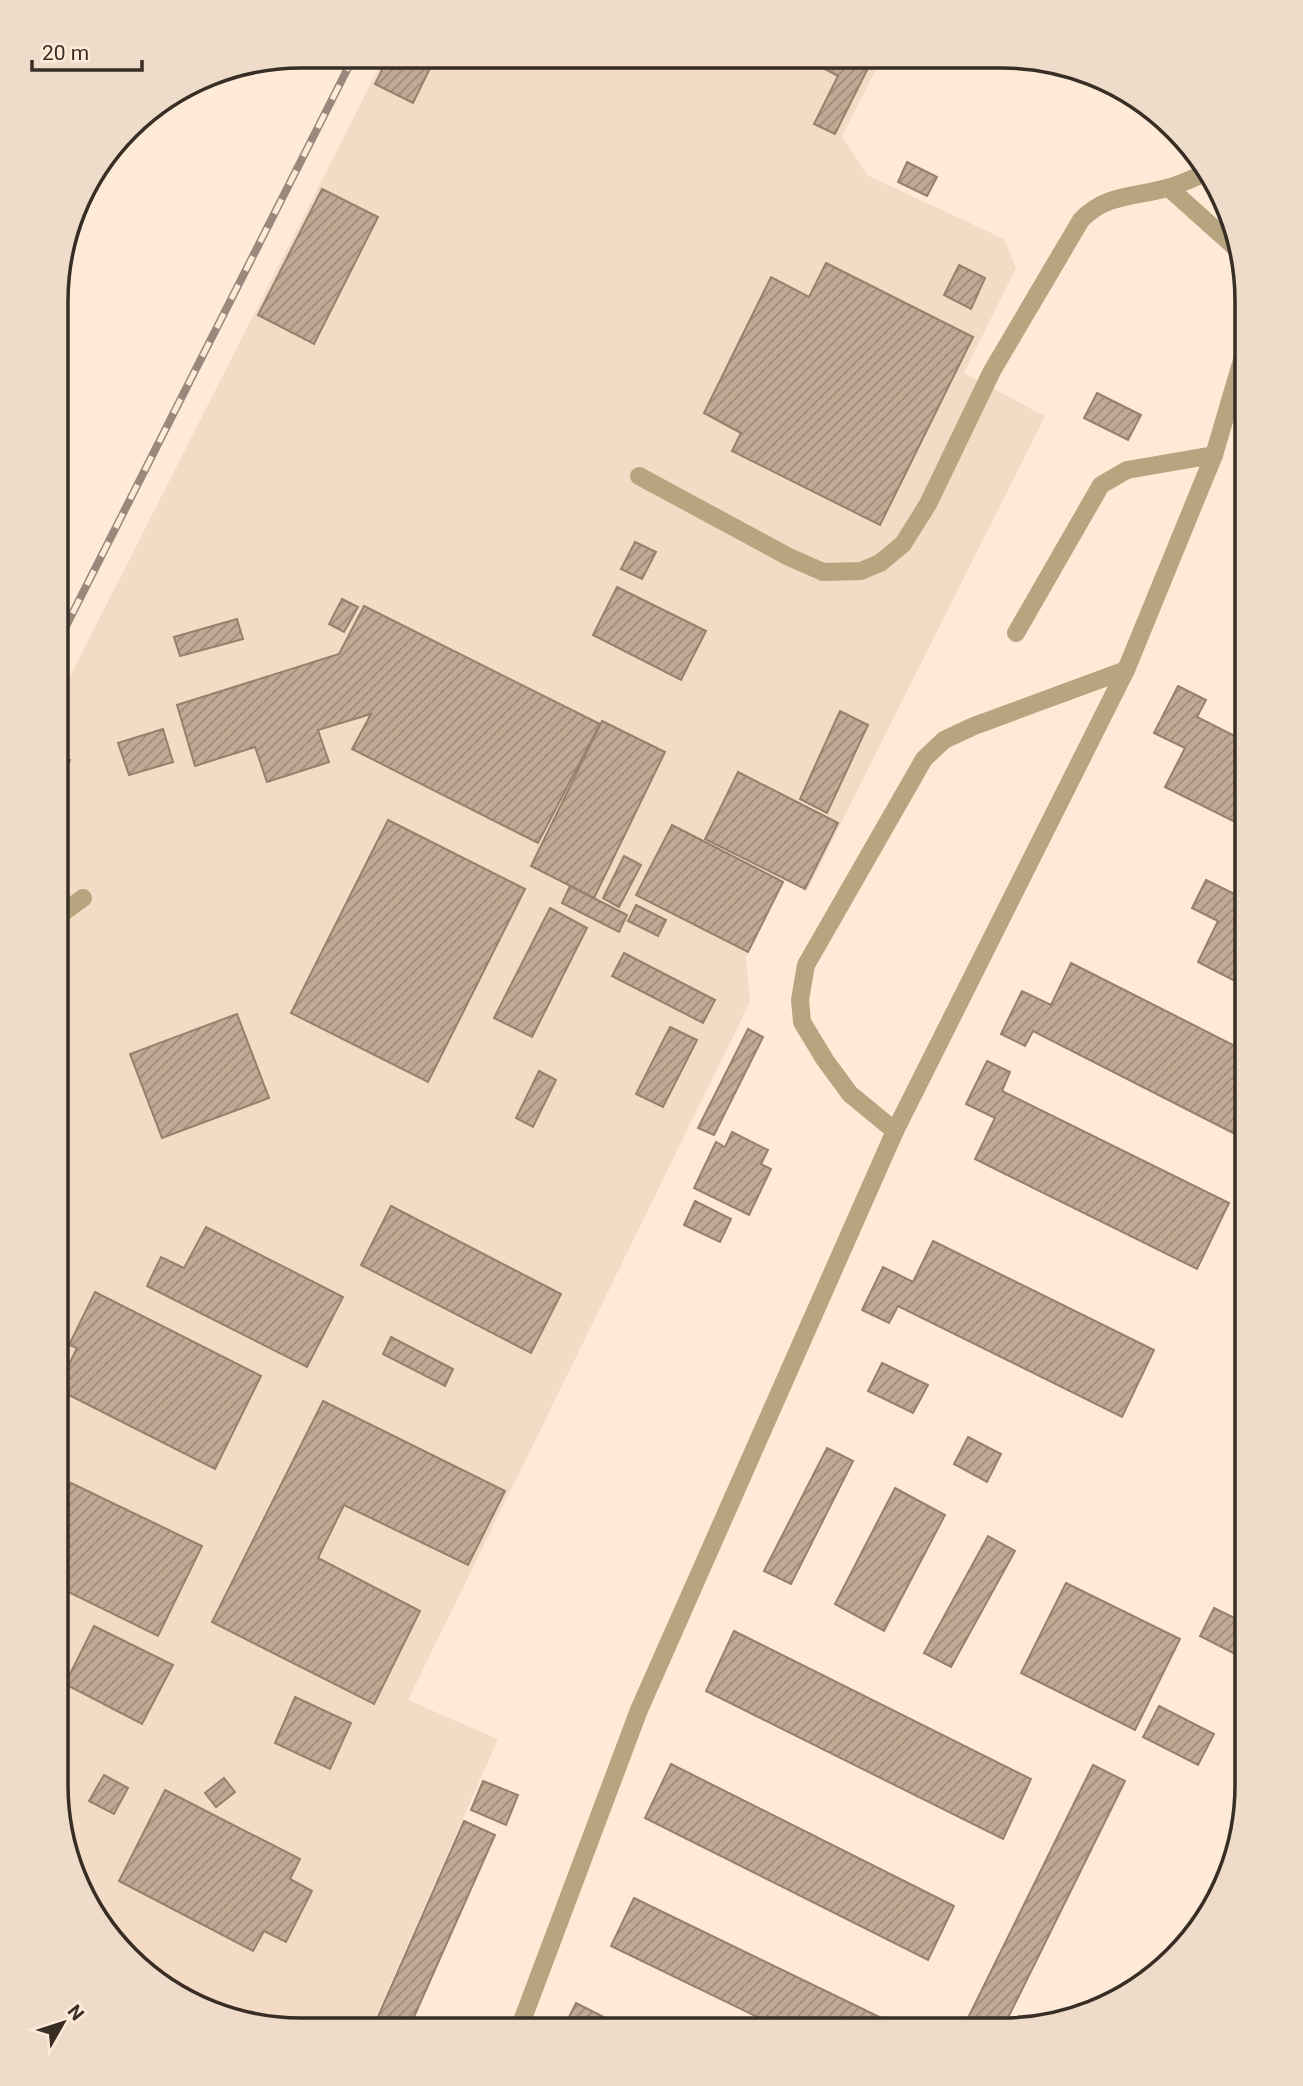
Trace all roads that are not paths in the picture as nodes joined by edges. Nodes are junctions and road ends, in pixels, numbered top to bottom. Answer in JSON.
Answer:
{"nodes":[{"id":1,"x":1197,"y":176,"type":"edge"},
{"id":2,"x":1168,"y":188,"type":"junction"},
{"id":3,"x":1225,"y":238,"type":"edge"},
{"id":4,"x":1235,"y":384,"type":"edge"},
{"id":5,"x":1214,"y":454,"type":"junction"},
{"id":6,"x":639,"y":476,"type":"dead end"},
{"id":7,"x":1016,"y":633,"type":"dead end"},
{"id":8,"x":1126,"y":670,"type":"junction"},
{"id":9,"x":83,"y":898,"type":"dead end"},
{"id":10,"x":68,"y":909,"type":"edge"},
{"id":11,"x":895,"y":1131,"type":"junction"},
{"id":12,"x":523,"y":2018,"type":"edge"}],
"edges":[{"from":1,"to":2,"type":"street"},
{"from":2,"to":3,"type":"street"},
{"from":2,"to":6,"type":"street"},
{"from":4,"to":5,"type":"street"},
{"from":5,"to":7,"type":"street"},
{"from":5,"to":8,"type":"street"},
{"from":8,"to":11,"type":"street"},
{"from":8,"to":11,"type":"street"},
{"from":9,"to":10,"type":"street"},
{"from":11,"to":12,"type":"street"}]}
